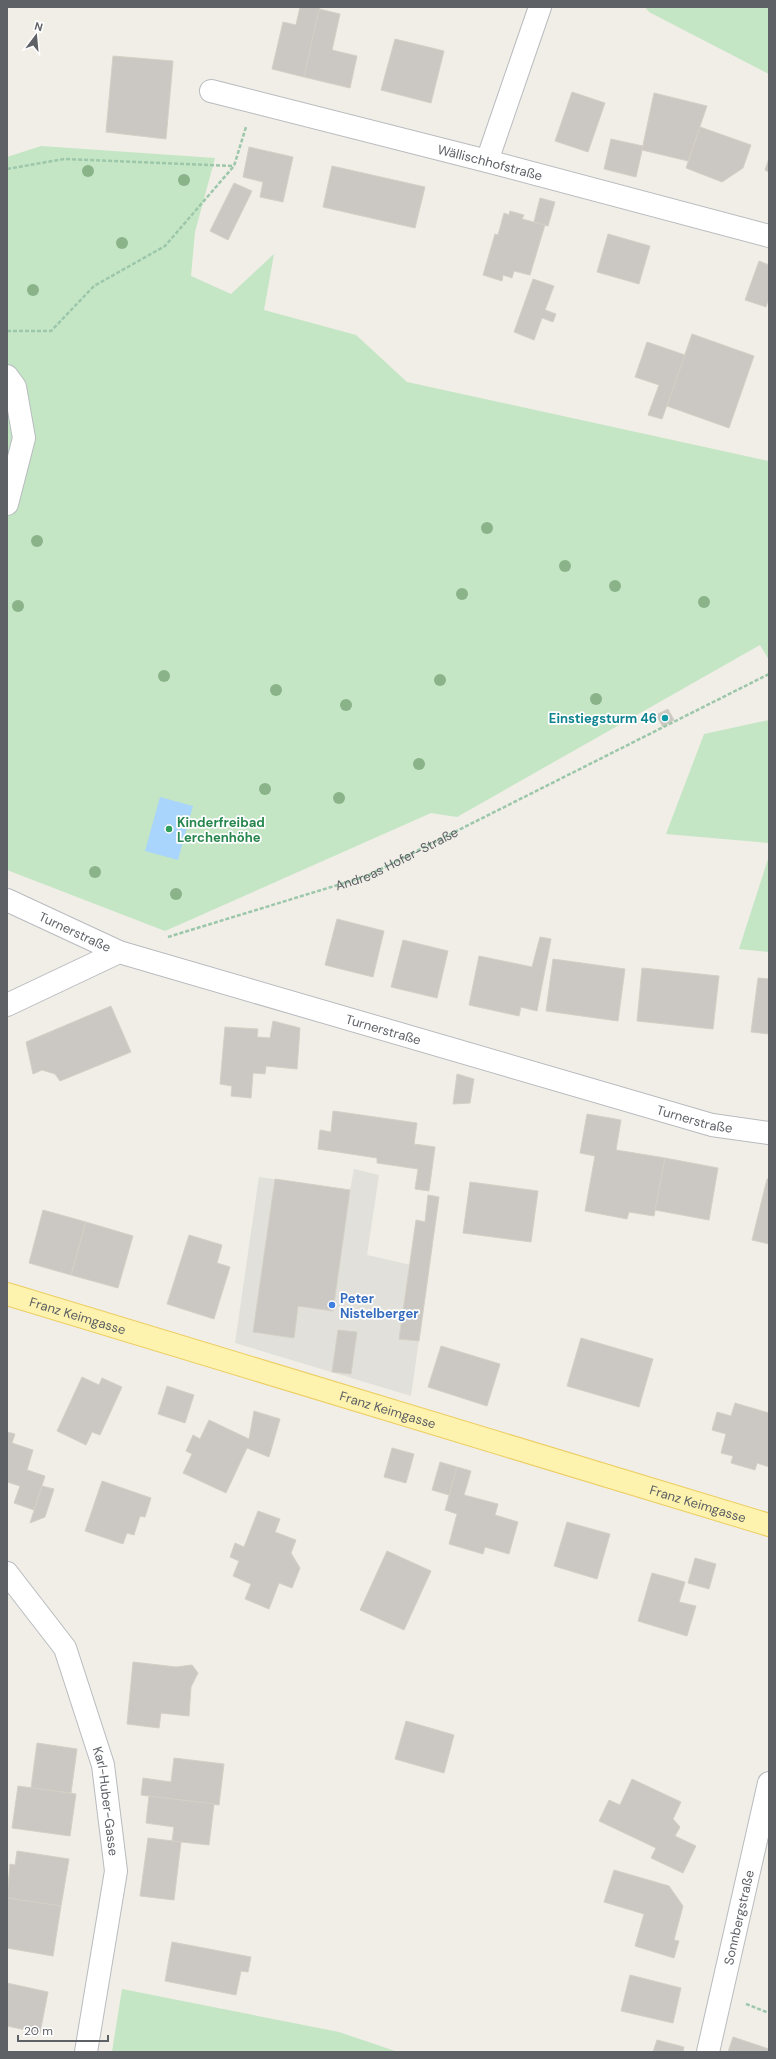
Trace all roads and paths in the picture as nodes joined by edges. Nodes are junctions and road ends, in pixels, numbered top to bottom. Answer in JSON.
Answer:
{"nodes":[{"id":1,"x":540,"y":7,"type":"edge"},
{"id":2,"x":211,"y":91,"type":"dead end"},
{"id":3,"x":247,"y":126,"type":"dead end"},
{"id":4,"x":487,"y":161,"type":"junction"},
{"id":5,"x":234,"y":166,"type":"junction"},
{"id":6,"x":7,"y":169,"type":"edge"},
{"id":7,"x":769,"y":236,"type":"edge"},
{"id":8,"x":7,"y":331,"type":"edge"},
{"id":9,"x":7,"y":376,"type":"edge"},
{"id":10,"x":7,"y":504,"type":"edge"},
{"id":11,"x":769,"y":674,"type":"edge"},
{"id":12,"x":7,"y":900,"type":"edge"},
{"id":13,"x":164,"y":938,"type":"dead end"},
{"id":14,"x":119,"y":952,"type":"junction"},
{"id":15,"x":7,"y":1005,"type":"edge"},
{"id":16,"x":769,"y":1133,"type":"edge"},
{"id":17,"x":7,"y":1294,"type":"edge"},
{"id":18,"x":769,"y":1525,"type":"edge"},
{"id":19,"x":7,"y":1573,"type":"edge"},
{"id":20,"x":769,"y":1783,"type":"edge"},
{"id":21,"x":86,"y":2052,"type":"edge"},
{"id":22,"x":708,"y":2052,"type":"edge"}],
"edges":[{"from":1,"to":4,"type":"street"},
{"from":2,"to":4,"type":"street","name":"Wällischhofstraße"},
{"from":3,"to":5,"type":"path"},
{"from":4,"to":7,"type":"street","name":"Wällischhofstraße"},
{"from":5,"to":6,"type":"path"},
{"from":5,"to":8,"type":"path"},
{"from":9,"to":10,"type":"street"},
{"from":11,"to":13,"type":"path","name":"Andreas Hofer-Straße"},
{"from":12,"to":14,"type":"street","name":"Turnerstraße"},
{"from":14,"to":15,"type":"street"},
{"from":14,"to":16,"type":"street","name":"Turnerstraße"},
{"from":17,"to":18,"type":"main road","name":"Franz Keimgasse"},
{"from":19,"to":21,"type":"street","name":"Karl-Huber-Gasse"},
{"from":20,"to":22,"type":"street","name":"Sonnbergstraße"}]}
